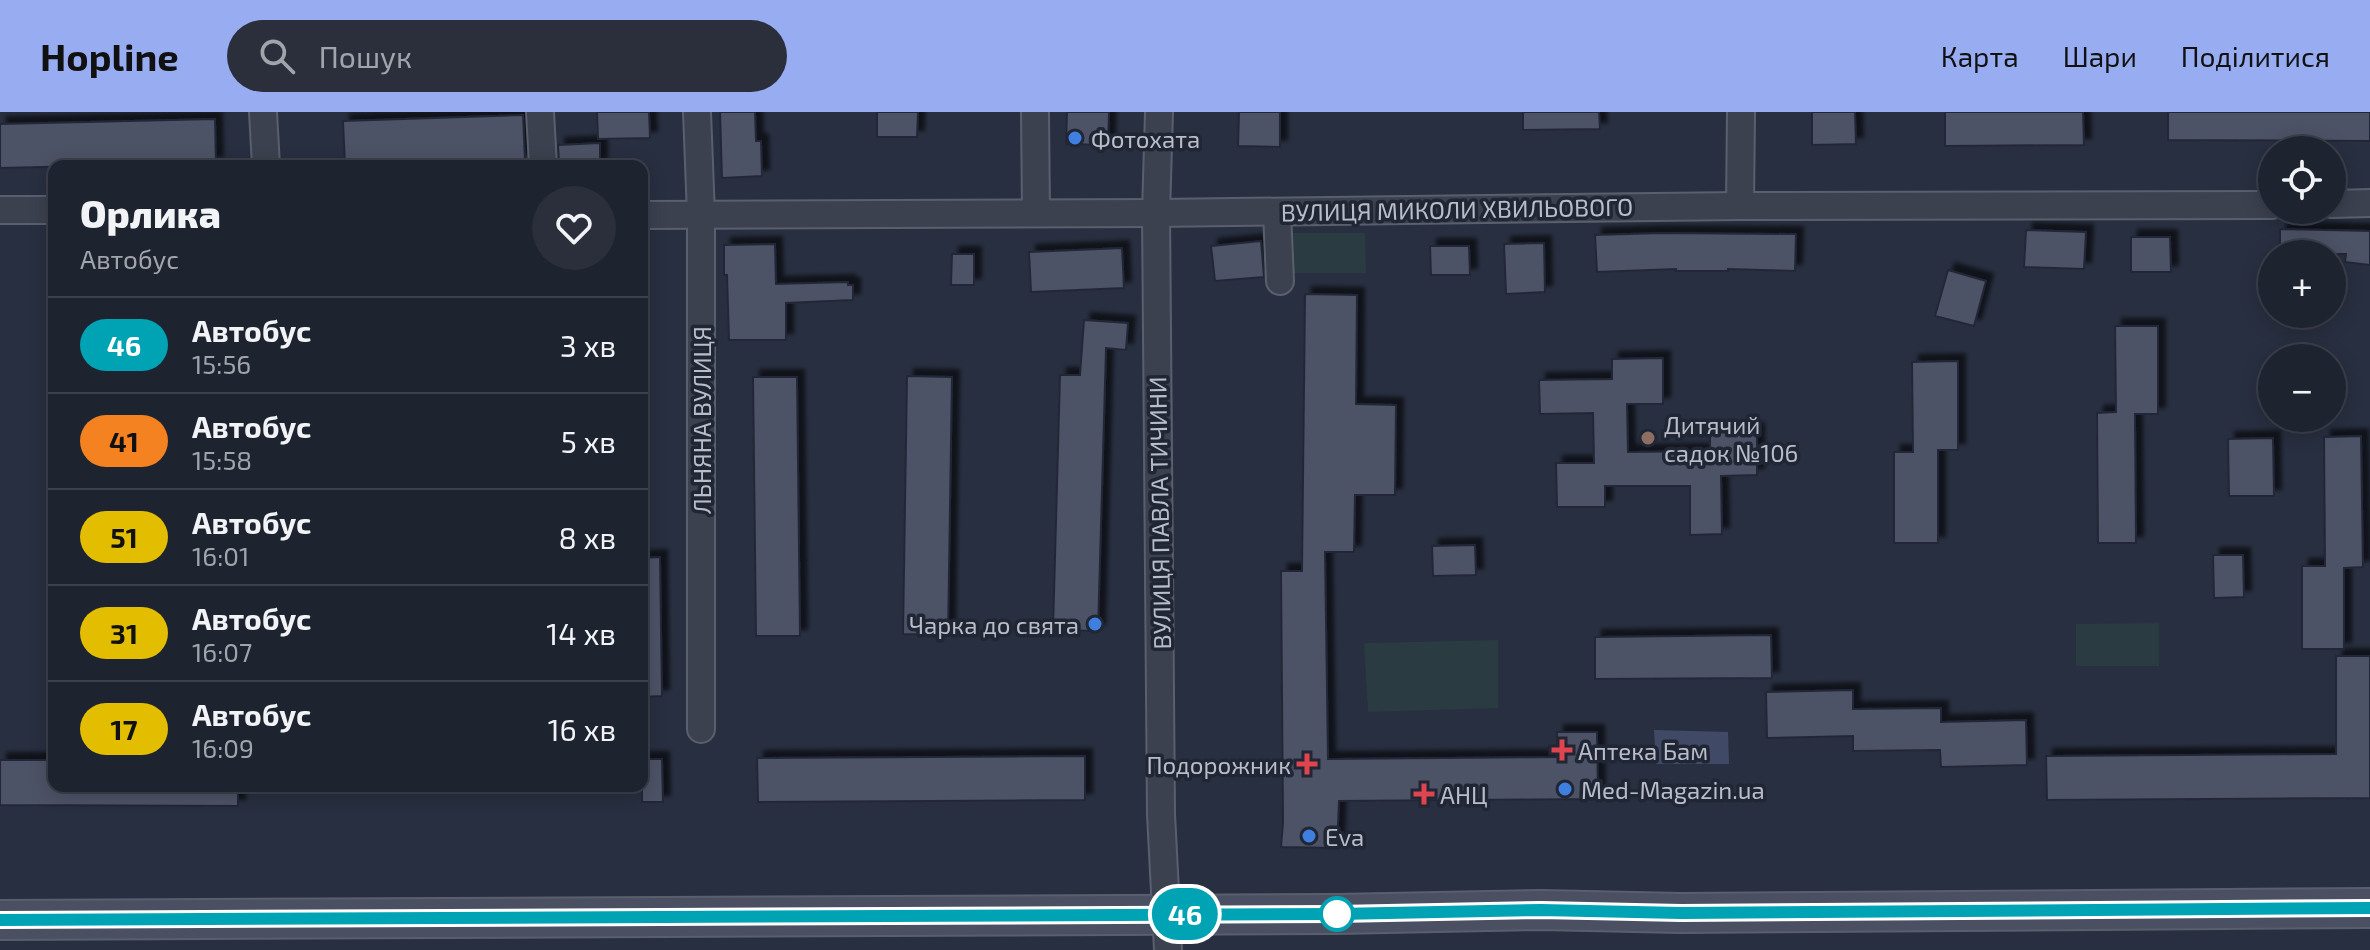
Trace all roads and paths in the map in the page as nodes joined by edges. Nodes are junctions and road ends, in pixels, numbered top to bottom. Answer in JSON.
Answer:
{"nodes":[{"id":1,"x":263,"y":112,"type":"edge"},
{"id":2,"x":540,"y":112,"type":"edge"},
{"id":3,"x":697,"y":112,"type":"edge"},
{"id":4,"x":1035,"y":112,"type":"edge"},
{"id":5,"x":1159,"y":112,"type":"edge"},
{"id":6,"x":1741,"y":112,"type":"edge"},
{"id":7,"x":266,"y":160,"type":"edge"},
{"id":8,"x":543,"y":160,"type":"edge"},
{"id":9,"x":2370,"y":203,"type":"edge"},
{"id":10,"x":2346,"y":204,"type":"edge"},
{"id":11,"x":2258,"y":205,"type":"edge"},
{"id":12,"x":1740,"y":206,"type":"junction"},
{"id":13,"x":0,"y":210,"type":"edge"},
{"id":14,"x":48,"y":210,"type":"edge"},
{"id":15,"x":1277,"y":212,"type":"junction"},
{"id":16,"x":1036,"y":213,"type":"junction"},
{"id":17,"x":1156,"y":213,"type":"junction"},
{"id":18,"x":648,"y":215,"type":"edge"},
{"id":19,"x":701,"y":215,"type":"junction"},
{"id":20,"x":1280,"y":281,"type":"dead end"},
{"id":21,"x":701,"y":729,"type":"dead end"},
{"id":22,"x":2370,"y":908,"type":"edge"},
{"id":23,"x":0,"y":920,"type":"edge"},
{"id":24,"x":1167,"y":932,"type":"edge"}],
"edges":[{"from":1,"to":7,"type":"street"},
{"from":2,"to":8,"type":"street"},
{"from":3,"to":19,"type":"street","name":"ЛЬНЯНА ВУЛИЦЯ"},
{"from":4,"to":16,"type":"street"},
{"from":5,"to":17,"type":"street","name":"ВУЛИЦЯ ПАВЛА ТИЧИНИ"},
{"from":6,"to":12,"type":"street"},
{"from":9,"to":10,"type":"street"},
{"from":11,"to":12,"type":"street","name":"ВУЛИЦЯ МИКОЛИ ХВИЛЬОВОГО"},
{"from":12,"to":15,"type":"street","name":"ВУЛИЦЯ МИКОЛИ ХВИЛЬОВОГО"},
{"from":13,"to":14,"type":"street"},
{"from":15,"to":17,"type":"street","name":"ВУЛИЦЯ МИКОЛИ ХВИЛЬОВОГО"},
{"from":15,"to":20,"type":"street"},
{"from":16,"to":17,"type":"street","name":"ВУЛИЦЯ МИКОЛИ ХВИЛЬОВОГО"},
{"from":16,"to":19,"type":"street","name":"ВУЛИЦЯ МИКОЛИ ХВИЛЬОВОГО"},
{"from":17,"to":24,"type":"street","name":"ВУЛИЦЯ ПАВЛА ТИЧИНИ"},
{"from":18,"to":19,"type":"street","name":"ВУЛИЦЯ МИКОЛИ ХВИЛЬОВОГО"},
{"from":19,"to":21,"type":"street","name":"ЛЬНЯНА ВУЛИЦЯ"},
{"from":22,"to":24,"type":"main road"},
{"from":23,"to":24,"type":"main road"}]}
